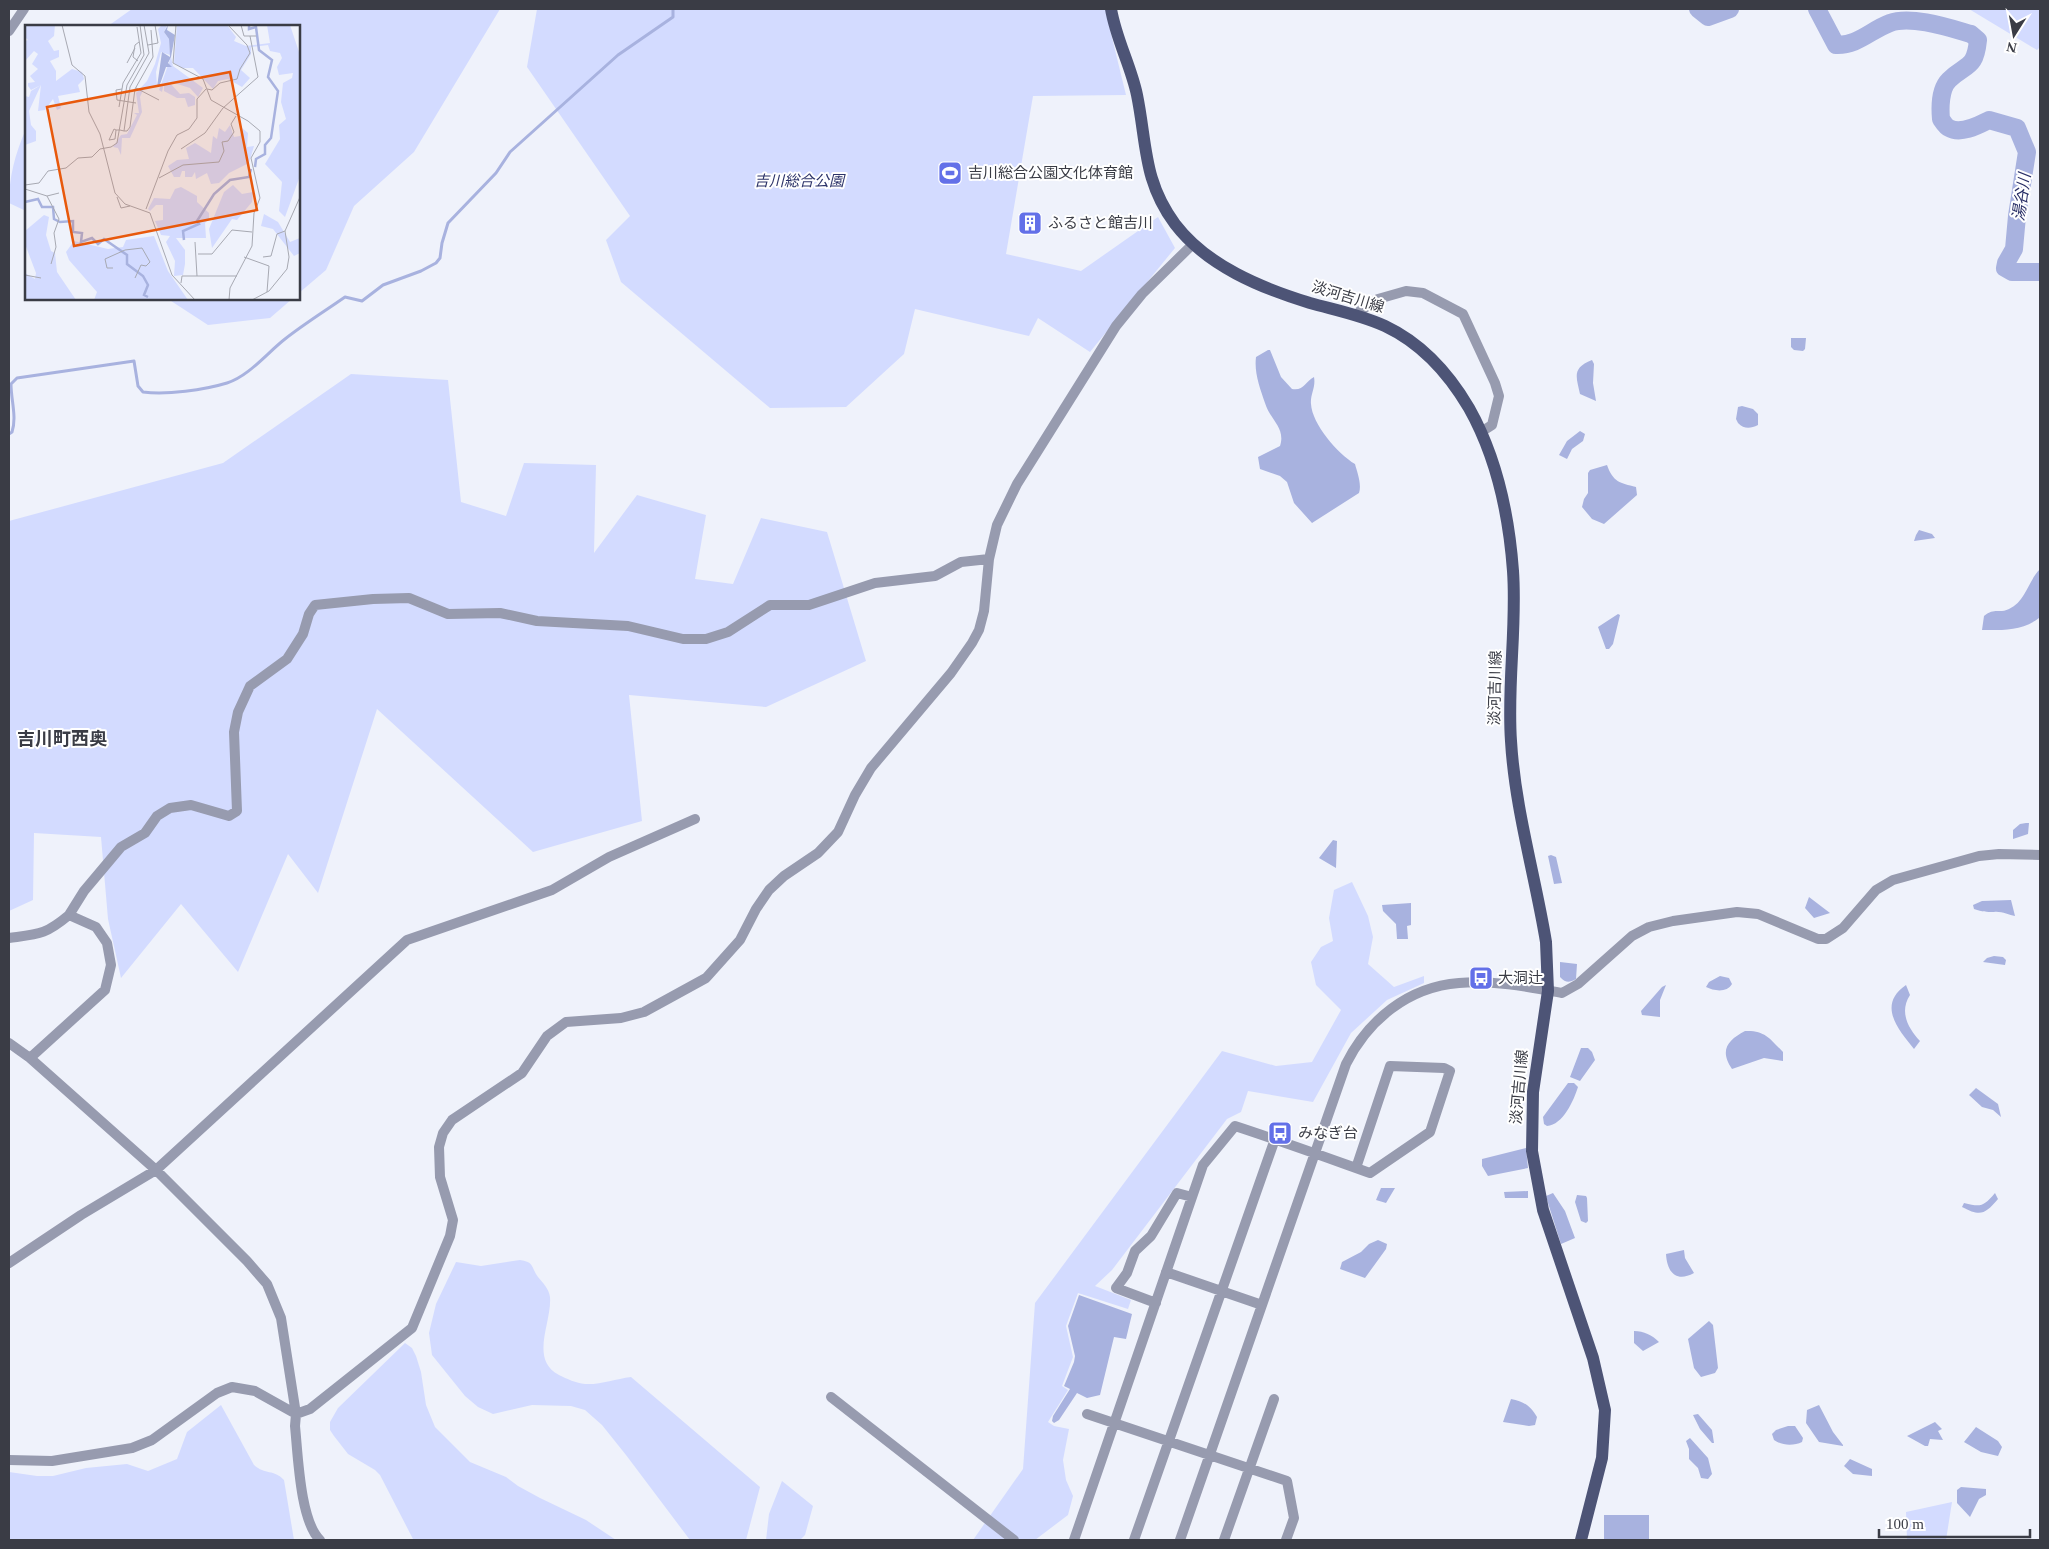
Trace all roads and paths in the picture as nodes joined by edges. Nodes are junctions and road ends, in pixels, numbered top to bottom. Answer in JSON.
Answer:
{"nodes":[{"id":1,"x":24,"y":9,"type":"edge"},
{"id":2,"x":1111,"y":9,"type":"edge"},
{"id":3,"x":9,"y":31,"type":"edge"},
{"id":4,"x":1193,"y":244,"type":"junction"},
{"id":5,"x":1358,"y":315,"type":"junction"},
{"id":6,"x":1481,"y":432,"type":"junction"},
{"id":7,"x":989,"y":560,"type":"junction"},
{"id":8,"x":695,"y":819,"type":"dead end"},
{"id":9,"x":2040,"y":855,"type":"edge"},
{"id":10,"x":68,"y":915,"type":"junction"},
{"id":11,"x":9,"y":938,"type":"edge"},
{"id":12,"x":1548,"y":991,"type":"junction"},
{"id":13,"x":9,"y":1043,"type":"edge"},
{"id":14,"x":30,"y":1058,"type":"junction"},
{"id":15,"x":1275,"y":1139,"type":"junction"},
{"id":16,"x":1314,"y":1153,"type":"junction"},
{"id":17,"x":1356,"y":1168,"type":"junction"},
{"id":18,"x":156,"y":1170,"type":"junction"},
{"id":19,"x":1192,"y":1197,"type":"junction"},
{"id":20,"x":9,"y":1263,"type":"edge"},
{"id":21,"x":1166,"y":1272,"type":"junction"},
{"id":22,"x":1221,"y":1290,"type":"junction"},
{"id":23,"x":1156,"y":1303,"type":"junction"},
{"id":24,"x":1262,"y":1305,"type":"junction"},
{"id":25,"x":831,"y":1397,"type":"dead end"},
{"id":26,"x":1274,"y":1399,"type":"dead end"},
{"id":27,"x":296,"y":1414,"type":"junction"},
{"id":28,"x":1088,"y":1414,"type":"dead end"},
{"id":29,"x":1114,"y":1423,"type":"junction"},
{"id":30,"x":1168,"y":1442,"type":"junction"},
{"id":31,"x":1210,"y":1456,"type":"junction"},
{"id":32,"x":9,"y":1460,"type":"edge"},
{"id":33,"x":1249,"y":1470,"type":"junction"},
{"id":34,"x":320,"y":1540,"type":"edge"},
{"id":35,"x":1014,"y":1540,"type":"edge"},
{"id":36,"x":1074,"y":1540,"type":"edge"},
{"id":37,"x":1134,"y":1540,"type":"edge"},
{"id":38,"x":1180,"y":1540,"type":"edge"},
{"id":39,"x":1224,"y":1540,"type":"edge"},
{"id":40,"x":1286,"y":1540,"type":"edge"},
{"id":41,"x":1582,"y":1540,"type":"edge"}],
"edges":[{"from":1,"to":3,"type":"street"},
{"from":2,"to":4,"type":"main road","name":"淡河吉川線"},
{"from":4,"to":5,"type":"main road","name":"淡河吉川線"},
{"from":4,"to":7,"type":"street"},
{"from":5,"to":6,"type":"main road","name":"淡河吉川線"},
{"from":5,"to":6,"type":"street"},
{"from":6,"to":12,"type":"main road","name":"淡河吉川線"},
{"from":7,"to":10,"type":"street"},
{"from":7,"to":27,"type":"street"},
{"from":8,"to":18,"type":"street"},
{"from":9,"to":12,"type":"street"},
{"from":10,"to":11,"type":"street"},
{"from":10,"to":14,"type":"street"},
{"from":12,"to":16,"type":"street"},
{"from":12,"to":41,"type":"main road","name":"淡河吉川線"},
{"from":13,"to":14,"type":"street"},
{"from":14,"to":18,"type":"street"},
{"from":15,"to":16,"type":"street"},
{"from":15,"to":19,"type":"street"},
{"from":15,"to":22,"type":"street"},
{"from":16,"to":17,"type":"street"},
{"from":16,"to":24,"type":"street"},
{"from":17,"to":17,"type":"street"},
{"from":18,"to":20,"type":"street"},
{"from":18,"to":27,"type":"street"},
{"from":19,"to":21,"type":"street"},
{"from":19,"to":23,"type":"street"},
{"from":21,"to":22,"type":"street"},
{"from":21,"to":23,"type":"street"},
{"from":22,"to":24,"type":"street"},
{"from":22,"to":30,"type":"street"},
{"from":23,"to":29,"type":"street"},
{"from":24,"to":31,"type":"street"},
{"from":25,"to":35,"type":"street"},
{"from":26,"to":33,"type":"street"},
{"from":27,"to":32,"type":"street"},
{"from":27,"to":34,"type":"street"},
{"from":28,"to":29,"type":"street"},
{"from":29,"to":30,"type":"street"},
{"from":29,"to":36,"type":"street"},
{"from":30,"to":31,"type":"street"},
{"from":30,"to":37,"type":"street"},
{"from":31,"to":33,"type":"street"},
{"from":31,"to":38,"type":"street"},
{"from":33,"to":39,"type":"street"},
{"from":33,"to":40,"type":"street"}]}
